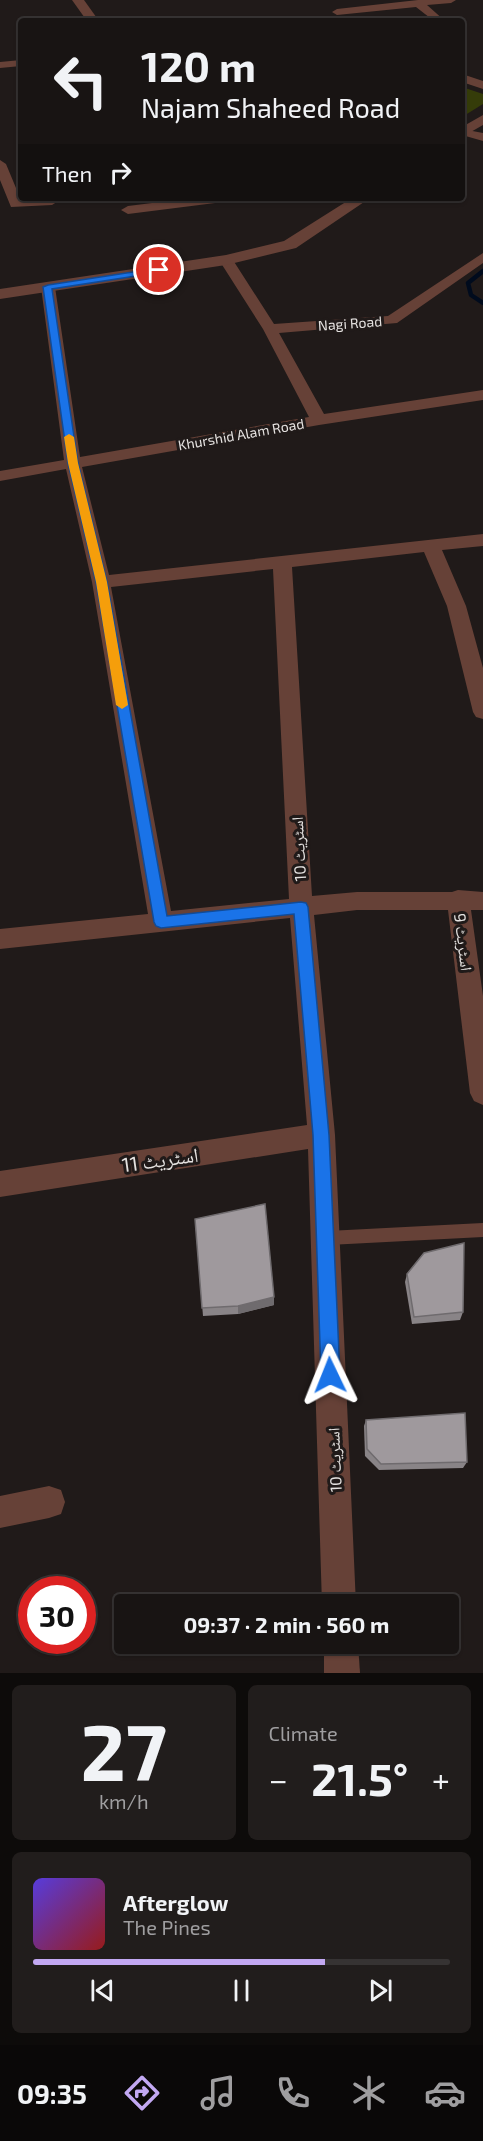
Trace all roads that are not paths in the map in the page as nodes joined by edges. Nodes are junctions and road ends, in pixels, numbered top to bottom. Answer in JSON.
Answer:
{"nodes":[{"id":1,"x":78,"y":0,"type":"edge"},
{"id":2,"x":451,"y":0,"type":"edge"},
{"id":3,"x":418,"y":3,"type":"junction"},
{"id":4,"x":91,"y":18,"type":"edge"},
{"id":5,"x":341,"y":18,"type":"edge"},
{"id":6,"x":436,"y":18,"type":"edge"},
{"id":7,"x":18,"y":63,"type":"edge"},
{"id":8,"x":0,"y":65,"type":"edge"},
{"id":9,"x":465,"y":79,"type":"edge"},
{"id":10,"x":483,"y":85,"type":"edge"},
{"id":11,"x":483,"y":119,"type":"edge"},
{"id":12,"x":465,"y":131,"type":"edge"},
{"id":13,"x":465,"y":132,"type":"edge"},
{"id":14,"x":483,"y":137,"type":"edge"},
{"id":15,"x":2,"y":168,"type":"edge"},
{"id":16,"x":18,"y":171,"type":"edge"},
{"id":17,"x":52,"y":201,"type":"edge"},
{"id":18,"x":171,"y":201,"type":"edge"},
{"id":19,"x":357,"y":201,"type":"edge"},
{"id":20,"x":128,"y":210,"type":"dead end"},
{"id":21,"x":483,"y":257,"type":"edge"},
{"id":22,"x":226,"y":260,"type":"junction"},
{"id":23,"x":48,"y":287,"type":"junction"},
{"id":24,"x":0,"y":294,"type":"edge"},
{"id":25,"x":270,"y":329,"type":"junction"},
{"id":26,"x":483,"y":394,"type":"edge"},
{"id":27,"x":319,"y":420,"type":"junction"},
{"id":28,"x":73,"y":463,"type":"junction"},
{"id":29,"x":0,"y":476,"type":"edge"},
{"id":30,"x":483,"y":540,"type":"edge"},
{"id":31,"x":430,"y":545,"type":"junction"},
{"id":32,"x":282,"y":561,"type":"junction"},
{"id":33,"x":101,"y":582,"type":"junction"},
{"id":34,"x":483,"y":712,"type":"edge"},
{"id":35,"x":471,"y":900,"type":"edge"},
{"id":36,"x":301,"y":907,"type":"junction"},
{"id":37,"x":161,"y":922,"type":"junction"},
{"id":38,"x":0,"y":939,"type":"edge"},
{"id":39,"x":483,"y":1092,"type":"edge"},
{"id":40,"x":321,"y":1135,"type":"junction"},
{"id":41,"x":0,"y":1184,"type":"edge"},
{"id":42,"x":483,"y":1230,"type":"edge"},
{"id":43,"x":325,"y":1239,"type":"junction"},
{"id":44,"x":49,"y":1503,"type":"dead end"},
{"id":45,"x":0,"y":1512,"type":"edge"},
{"id":46,"x":339,"y":1594,"type":"edge"},
{"id":47,"x":341,"y":1654,"type":"edge"},
{"id":48,"x":342,"y":1673,"type":"edge"}],
"edges":[{"from":1,"to":4,"type":"street"},
{"from":2,"to":3,"type":"street"},
{"from":3,"to":5,"type":"street"},
{"from":3,"to":6,"type":"street"},
{"from":7,"to":8,"type":"street"},
{"from":9,"to":10,"type":"street"},
{"from":11,"to":12,"type":"street"},
{"from":13,"to":14,"type":"street"},
{"from":15,"to":16,"type":"street"},
{"from":15,"to":17,"type":"street"},
{"from":18,"to":20,"type":"street"},
{"from":19,"to":22,"type":"street"},
{"from":21,"to":25,"type":"street","name":"Nagi Road"},
{"from":22,"to":23,"type":"street"},
{"from":22,"to":25,"type":"street"},
{"from":23,"to":24,"type":"street"},
{"from":23,"to":28,"type":"street"},
{"from":25,"to":27,"type":"street"},
{"from":26,"to":27,"type":"street","name":"Khurshid Alam Road"},
{"from":27,"to":28,"type":"street","name":"Khurshid Alam Road"},
{"from":28,"to":29,"type":"street","name":"Khurshid Alam Road"},
{"from":28,"to":33,"type":"street"},
{"from":30,"to":31,"type":"street"},
{"from":31,"to":32,"type":"street"},
{"from":31,"to":34,"type":"street"},
{"from":32,"to":33,"type":"street"},
{"from":32,"to":36,"type":"street","name":"اسٹریٹ 10"},
{"from":33,"to":37,"type":"street"},
{"from":35,"to":36,"type":"street"},
{"from":35,"to":39,"type":"street","name":"اسٹریٹ 9"},
{"from":36,"to":37,"type":"street"},
{"from":36,"to":40,"type":"street","name":"اسٹریٹ 10"},
{"from":37,"to":38,"type":"street"},
{"from":40,"to":41,"type":"street","name":"اسٹریٹ 11"},
{"from":40,"to":43,"type":"street","name":"اسٹریٹ 10"},
{"from":42,"to":43,"type":"lane"},
{"from":43,"to":46,"type":"street","name":"اسٹریٹ 10"},
{"from":44,"to":45,"type":"street"},
{"from":47,"to":48,"type":"street"}]}
